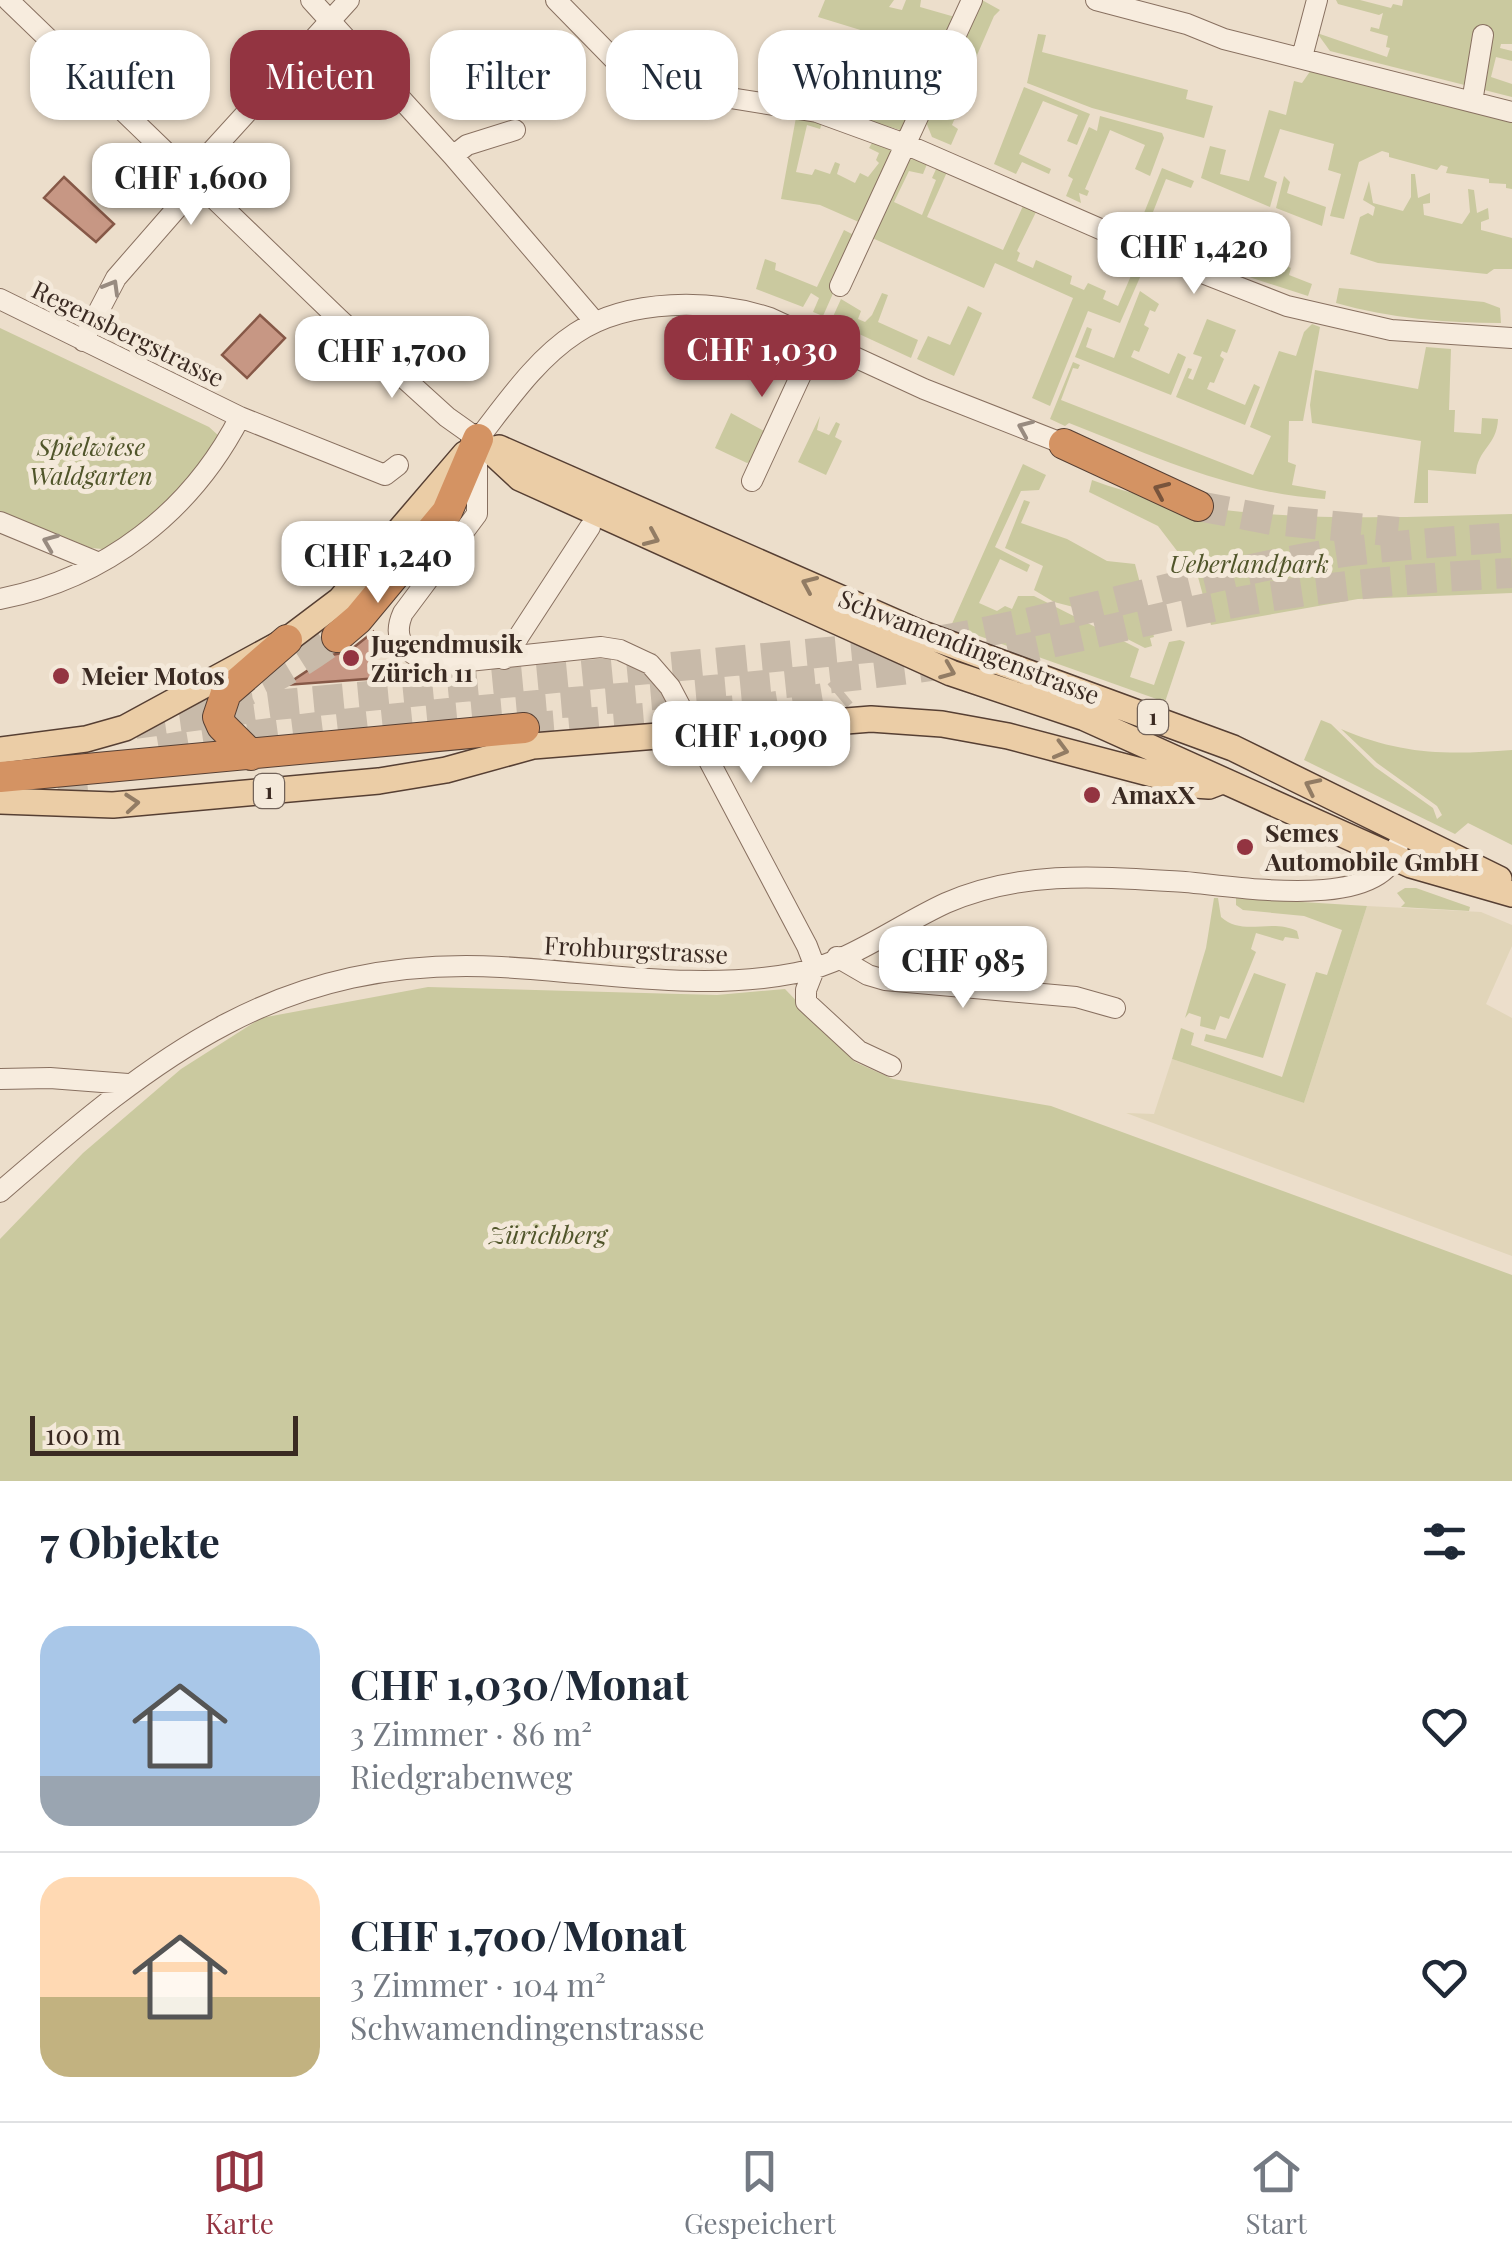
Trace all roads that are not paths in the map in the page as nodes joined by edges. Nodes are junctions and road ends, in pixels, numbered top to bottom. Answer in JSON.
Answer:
{"nodes":[{"id":1,"x":8,"y":0,"type":"edge"},
{"id":2,"x":311,"y":0,"type":"edge"},
{"id":3,"x":348,"y":0,"type":"edge"},
{"id":4,"x":556,"y":0,"type":"edge"},
{"id":5,"x":972,"y":0,"type":"edge"},
{"id":6,"x":1096,"y":0,"type":"edge"},
{"id":7,"x":1316,"y":0,"type":"edge"},
{"id":8,"x":332,"y":23,"type":"junction"},
{"id":9,"x":1483,"y":35,"type":"dead end"},
{"id":10,"x":606,"y":51,"type":"edge"},
{"id":11,"x":1302,"y":56,"type":"junction"},
{"id":12,"x":738,"y":99,"type":"edge"},
{"id":13,"x":1472,"y":102,"type":"junction"},
{"id":14,"x":1512,"y":112,"type":"edge"},
{"id":15,"x":515,"y":130,"type":"dead end"},
{"id":16,"x":905,"y":144,"type":"junction"},
{"id":17,"x":453,"y":156,"type":"junction"},
{"id":18,"x":194,"y":180,"type":"junction"},
{"id":19,"x":840,"y":286,"type":"dead end"},
{"id":20,"x":0,"y":298,"type":"edge"},
{"id":21,"x":595,"y":322,"type":"junction"},
{"id":22,"x":1512,"y":338,"type":"edge"},
{"id":23,"x":818,"y":340,"type":"junction"},
{"id":24,"x":83,"y":341,"type":"junction"},
{"id":25,"x":240,"y":417,"type":"junction"},
{"id":26,"x":478,"y":439,"type":"junction"},
{"id":27,"x":1064,"y":444,"type":"joint"},
{"id":28,"x":398,"y":465,"type":"dead end"},
{"id":29,"x":752,"y":481,"type":"dead end"},
{"id":30,"x":1198,"y":506,"type":"tunnel mouth"},
{"id":31,"x":0,"y":522,"type":"edge"},
{"id":32,"x":590,"y":527,"type":"dead end"},
{"id":33,"x":99,"y":563,"type":"junction"},
{"id":34,"x":0,"y":599,"type":"edge"},
{"id":35,"x":336,"y":637,"type":"tunnel mouth"},
{"id":36,"x":287,"y":640,"type":"junction"},
{"id":37,"x":504,"y":659,"type":"junction"},
{"id":38,"x":697,"y":733,"type":"junction"},
{"id":39,"x":529,"y":737,"type":"junction"},
{"id":40,"x":1233,"y":748,"type":"junction"},
{"id":41,"x":0,"y":750,"type":"edge"},
{"id":42,"x":251,"y":755,"type":"junction"},
{"id":43,"x":0,"y":777,"type":"edge"},
{"id":44,"x":1222,"y":781,"type":"junction"},
{"id":45,"x":102,"y":785,"type":"tunnel mouth"},
{"id":46,"x":0,"y":801,"type":"edge"},
{"id":47,"x":1400,"y":828,"type":"junction"},
{"id":48,"x":1396,"y":858,"type":"junction"},
{"id":49,"x":1512,"y":886,"type":"edge"},
{"id":50,"x":1512,"y":894,"type":"edge"},
{"id":51,"x":837,"y":957,"type":"junction"},
{"id":52,"x":815,"y":967,"type":"junction"},
{"id":53,"x":1115,"y":1008,"type":"dead end"},
{"id":54,"x":890,"y":1066,"type":"dead end"},
{"id":55,"x":0,"y":1079,"type":"edge"},
{"id":56,"x":128,"y":1084,"type":"junction"},
{"id":57,"x":0,"y":1192,"type":"edge"}],
"edges":[{"from":1,"to":18,"type":"street","name":"Schwamendingenstrasse"},
{"from":2,"to":8,"type":"street"},
{"from":3,"to":8,"type":"street"},
{"from":4,"to":10,"type":"street"},
{"from":5,"to":16,"type":"street"},
{"from":6,"to":11,"type":"street"},
{"from":7,"to":11,"type":"street"},
{"from":8,"to":17,"type":"street"},
{"from":8,"to":18,"type":"street"},
{"from":9,"to":13,"type":"street"},
{"from":11,"to":13,"type":"street"},
{"from":12,"to":16,"type":"street"},
{"from":13,"to":14,"type":"street"},
{"from":15,"to":17,"type":"street"},
{"from":16,"to":19,"type":"street"},
{"from":16,"to":22,"type":"street"},
{"from":17,"to":21,"type":"street"},
{"from":24,"to":18,"type":"street","one_way":true},
{"from":18,"to":26,"type":"street","name":"Schwamendingenstrasse"},
{"from":20,"to":24,"type":"street","name":"Regensbergstrasse"},
{"from":21,"to":23,"type":"street"},
{"from":21,"to":26,"type":"street"},
{"from":27,"to":23,"type":"street","one_way":true},
{"from":23,"to":29,"type":"street"},
{"from":24,"to":25,"type":"street","name":"Regensbergstrasse"},
{"from":25,"to":28,"type":"street","name":"Regensbergstrasse"},
{"from":25,"to":33,"type":"street"},
{"from":26,"to":35,"type":"highway"},
{"from":26,"to":36,"type":"main road"},
{"from":26,"to":37,"type":"street"},
{"from":40,"to":26,"type":"main road","name":"Schwamendingenstrasse","number":"1","one_way":true},
{"from":26,"to":44,"type":"main road","name":"Schwamendingenstrasse","one_way":true},
{"from":30,"to":27,"type":"highway","one_way":true},
{"from":33,"to":31,"type":"street","one_way":true},
{"from":32,"to":37,"type":"street"},
{"from":33,"to":34,"type":"street"},
{"from":36,"to":41,"type":"main road"},
{"from":36,"to":42,"type":"highway"},
{"from":37,"to":38,"type":"street"},
{"from":38,"to":39,"type":"main road","number":"1"},
{"from":38,"to":44,"type":"main road","number":"1","one_way":true},
{"from":38,"to":52,"type":"street"},
{"from":39,"to":42,"type":"highway"},
{"from":39,"to":45,"type":"highway"},
{"from":46,"to":39,"type":"main road","number":"1","one_way":true},
{"from":40,"to":44,"type":"main road"},
{"from":47,"to":40,"type":"main road","name":"Schwamendingenstrasse","number":"1","one_way":true},
{"from":42,"to":43,"type":"highway"},
{"from":44,"to":48,"type":"main road","number":"1"},
{"from":47,"to":48,"type":"street"},
{"from":47,"to":49,"type":"main road","name":"Schwamendingenstrasse","number":"1"},
{"from":48,"to":50,"type":"main road","number":"1"},
{"from":48,"to":51,"type":"street","name":"Frohburgstrasse"},
{"from":51,"to":52,"type":"street","name":"Frohburgstrasse"},
{"from":51,"to":53,"type":"street"},
{"from":52,"to":54,"type":"street"},
{"from":52,"to":56,"type":"street","name":"Frohburgstrasse"},
{"from":55,"to":56,"type":"street"},
{"from":56,"to":57,"type":"street","name":"Frohburgstrasse"}]}
